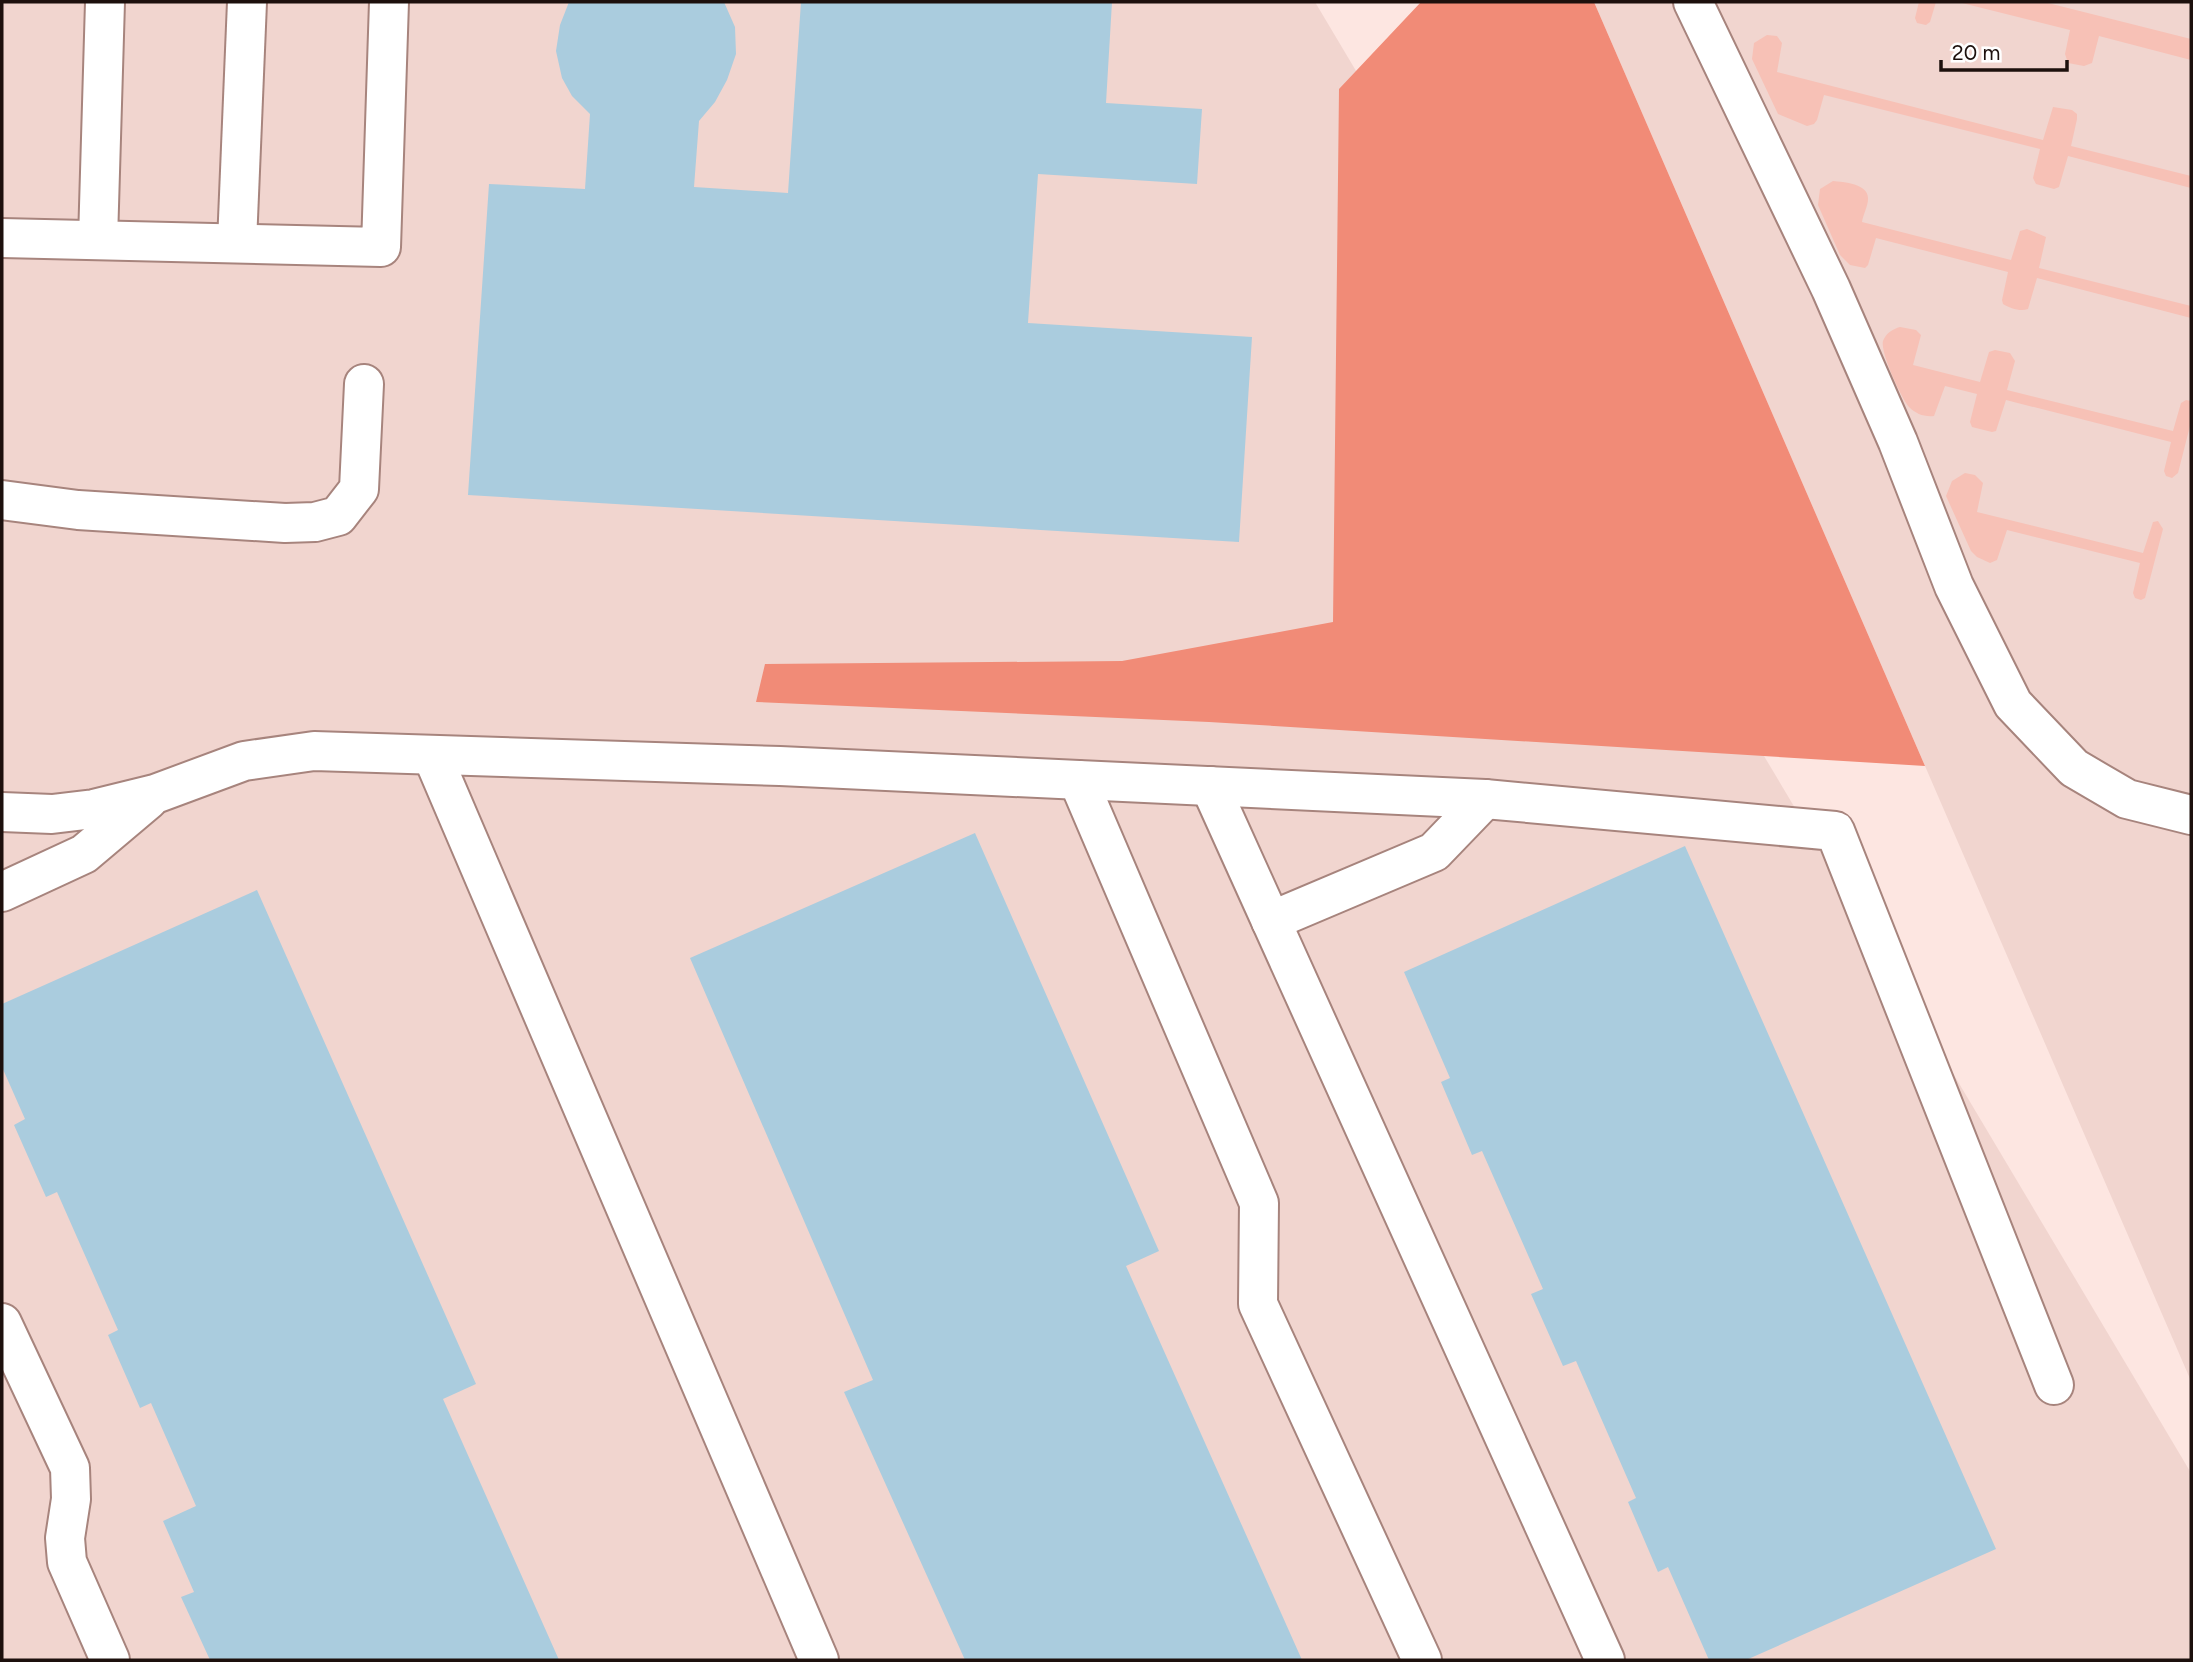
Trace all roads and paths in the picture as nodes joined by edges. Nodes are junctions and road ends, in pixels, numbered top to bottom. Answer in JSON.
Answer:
{"nodes":[{"id":1,"x":105,"y":2,"type":"edge"},
{"id":2,"x":247,"y":2,"type":"edge"},
{"id":3,"x":389,"y":2,"type":"edge"},
{"id":4,"x":1693,"y":2,"type":"edge"},
{"id":5,"x":2,"y":238,"type":"edge"},
{"id":6,"x":98,"y":240,"type":"junction"},
{"id":7,"x":237,"y":243,"type":"junction"},
{"id":8,"x":364,"y":384,"type":"dead end"},
{"id":9,"x":2,"y":500,"type":"edge"},
{"id":10,"x":432,"y":755,"type":"junction"},
{"id":11,"x":1078,"y":780,"type":"junction"},
{"id":12,"x":1210,"y":786,"type":"junction"},
{"id":13,"x":155,"y":794,"type":"junction"},
{"id":14,"x":1485,"y":799,"type":"junction"},
{"id":15,"x":2,"y":811,"type":"edge"},
{"id":16,"x":2191,"y":815,"type":"edge"},
{"id":17,"x":2,"y":892,"type":"edge"},
{"id":18,"x":1271,"y":921,"type":"junction"},
{"id":19,"x":2,"y":1323,"type":"edge"},
{"id":20,"x":2054,"y":1385,"type":"dead end"},
{"id":21,"x":110,"y":1660,"type":"edge"},
{"id":22,"x":818,"y":1660,"type":"edge"},
{"id":23,"x":1422,"y":1660,"type":"edge"},
{"id":24,"x":1605,"y":1660,"type":"edge"}],
"edges":[{"from":1,"to":6,"type":"lane"},
{"from":2,"to":7,"type":"lane"},
{"from":3,"to":7,"type":"lane"},
{"from":4,"to":16,"type":"lane"},
{"from":5,"to":6,"type":"lane"},
{"from":6,"to":7,"type":"lane"},
{"from":8,"to":9,"type":"lane"},
{"from":10,"to":11,"type":"lane"},
{"from":10,"to":13,"type":"lane"},
{"from":10,"to":22,"type":"lane"},
{"from":11,"to":12,"type":"lane"},
{"from":11,"to":23,"type":"lane"},
{"from":12,"to":14,"type":"lane"},
{"from":12,"to":18,"type":"lane"},
{"from":13,"to":15,"type":"lane"},
{"from":13,"to":17,"type":"lane"},
{"from":14,"to":18,"type":"lane"},
{"from":14,"to":20,"type":"lane"},
{"from":18,"to":24,"type":"lane"},
{"from":19,"to":21,"type":"lane"}]}
